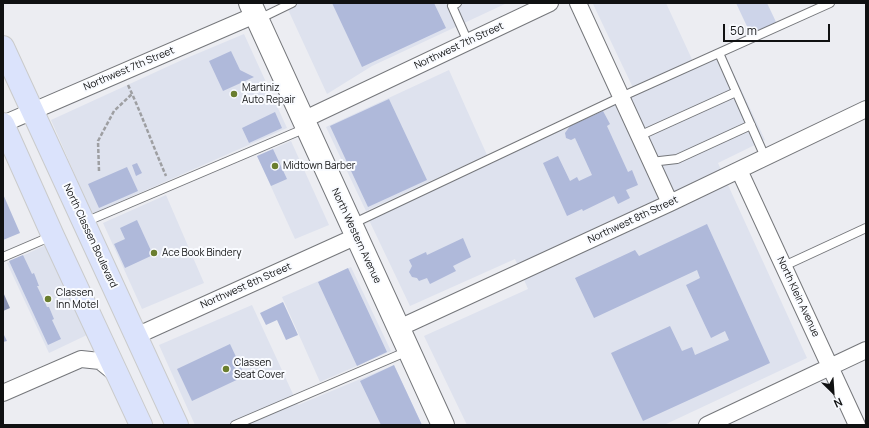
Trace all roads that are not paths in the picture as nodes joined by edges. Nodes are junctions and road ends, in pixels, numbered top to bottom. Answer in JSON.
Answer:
{"nodes":[{"id":1,"x":292,"y":3,"type":"edge"},
{"id":2,"x":457,"y":3,"type":"edge"},
{"id":3,"x":550,"y":3,"type":"edge"},
{"id":4,"x":578,"y":3,"type":"edge"},
{"id":5,"x":830,"y":3,"type":"edge"},
{"id":6,"x":254,"y":13,"type":"edge"},
{"id":7,"x":468,"y":42,"type":"junction"},
{"id":8,"x":3,"y":47,"type":"edge"},
{"id":9,"x":719,"y":53,"type":"junction"},
{"id":10,"x":736,"y":92,"type":"junction"},
{"id":11,"x":621,"y":97,"type":"junction"},
{"id":12,"x":866,"y":109,"type":"edge"},
{"id":13,"x":33,"y":111,"type":"junction"},
{"id":14,"x":3,"y":124,"type":"edge"},
{"id":15,"x":305,"y":124,"type":"junction"},
{"id":16,"x":751,"y":125,"type":"junction"},
{"id":17,"x":639,"y":136,"type":"junction"},
{"id":18,"x":765,"y":157,"type":"junction"},
{"id":19,"x":651,"y":162,"type":"junction"},
{"id":20,"x":739,"y":170,"type":"junction"},
{"id":21,"x":670,"y":203,"type":"junction"},
{"id":22,"x":84,"y":223,"type":"junction"},
{"id":23,"x":866,"y":228,"type":"edge"},
{"id":24,"x":354,"y":230,"type":"junction"},
{"id":25,"x":53,"y":236,"type":"junction"},
{"id":26,"x":3,"y":257,"type":"edge"},
{"id":27,"x":784,"y":266,"type":"junction"},
{"id":28,"x":399,"y":328,"type":"junction"},
{"id":29,"x":96,"y":329,"type":"junction"},
{"id":30,"x":136,"y":336,"type":"junction"},
{"id":31,"x":866,"y":350,"type":"edge"},
{"id":32,"x":409,"y":351,"type":"junction"},
{"id":33,"x":81,"y":359,"type":"junction"},
{"id":34,"x":830,"y":367,"type":"junction"},
{"id":35,"x":118,"y":376,"type":"junction"},
{"id":36,"x":3,"y":393,"type":"edge"},
{"id":37,"x":141,"y":425,"type":"edge"},
{"id":38,"x":177,"y":425,"type":"edge"},
{"id":39,"x":235,"y":425,"type":"edge"},
{"id":40,"x":443,"y":425,"type":"edge"},
{"id":41,"x":707,"y":425,"type":"edge"},
{"id":42,"x":857,"y":425,"type":"edge"}],
"edges":[{"from":1,"to":6,"type":"lane"},
{"from":2,"to":7,"type":"lane"},
{"from":3,"to":7,"type":"street","name":"Northwest 7th Street"},
{"from":4,"to":11,"type":"street"},
{"from":5,"to":9,"type":"lane"},
{"from":6,"to":13,"type":"street","name":"Northwest 7th Street"},
{"from":6,"to":15,"type":"main road","name":"North Western Avenue"},
{"from":7,"to":15,"type":"street","name":"Northwest 7th Street"},
{"from":8,"to":13,"type":"main road","name":"North Classen Boulevard"},
{"from":9,"to":10,"type":"lane"},
{"from":9,"to":11,"type":"lane"},
{"from":10,"to":16,"type":"lane"},
{"from":10,"to":17,"type":"lane"},
{"from":11,"to":17,"type":"street"},
{"from":11,"to":24,"type":"lane"},
{"from":12,"to":18,"type":"street","name":"Northwest 8th Street"},
{"from":13,"to":14,"type":"street","name":"Northwest 7th Street"},
{"from":13,"to":22,"type":"main road","name":"North Classen Boulevard"},
{"from":14,"to":25,"type":"main road"},
{"from":15,"to":22,"type":"lane"},
{"from":15,"to":24,"type":"main road","name":"North Western Avenue"},
{"from":16,"to":18,"type":"lane"},
{"from":16,"to":19,"type":"lane"},
{"from":17,"to":19,"type":"street"},
{"from":18,"to":20,"type":"street","name":"Northwest 8th Street"},
{"from":19,"to":21,"type":"street"},
{"from":20,"to":21,"type":"street","name":"Northwest 8th Street"},
{"from":20,"to":27,"type":"street","name":"North Klein Avenue"},
{"from":21,"to":28,"type":"street","name":"Northwest 8th Street"},
{"from":22,"to":30,"type":"main road","name":"North Classen Boulevard"},
{"from":23,"to":27,"type":"lane"},
{"from":24,"to":28,"type":"main road","name":"North Western Avenue"},
{"from":24,"to":30,"type":"street","name":"Northwest 8th Street"},
{"from":25,"to":26,"type":"lane"},
{"from":25,"to":29,"type":"main road"},
{"from":27,"to":34,"type":"street","name":"North Klein Avenue"},
{"from":28,"to":32,"type":"main road","name":"North Western Avenue"},
{"from":29,"to":33,"type":"street"},
{"from":29,"to":35,"type":"main road"},
{"from":30,"to":38,"type":"main road","name":"North Classen Boulevard"},
{"from":31,"to":34,"type":"street"},
{"from":32,"to":39,"type":"lane"},
{"from":32,"to":40,"type":"main road","name":"North Western Avenue"},
{"from":33,"to":35,"type":"street"},
{"from":33,"to":36,"type":"street"},
{"from":34,"to":41,"type":"street"},
{"from":34,"to":42,"type":"street","name":"North Klein Avenue"},
{"from":35,"to":37,"type":"main road"}]}
